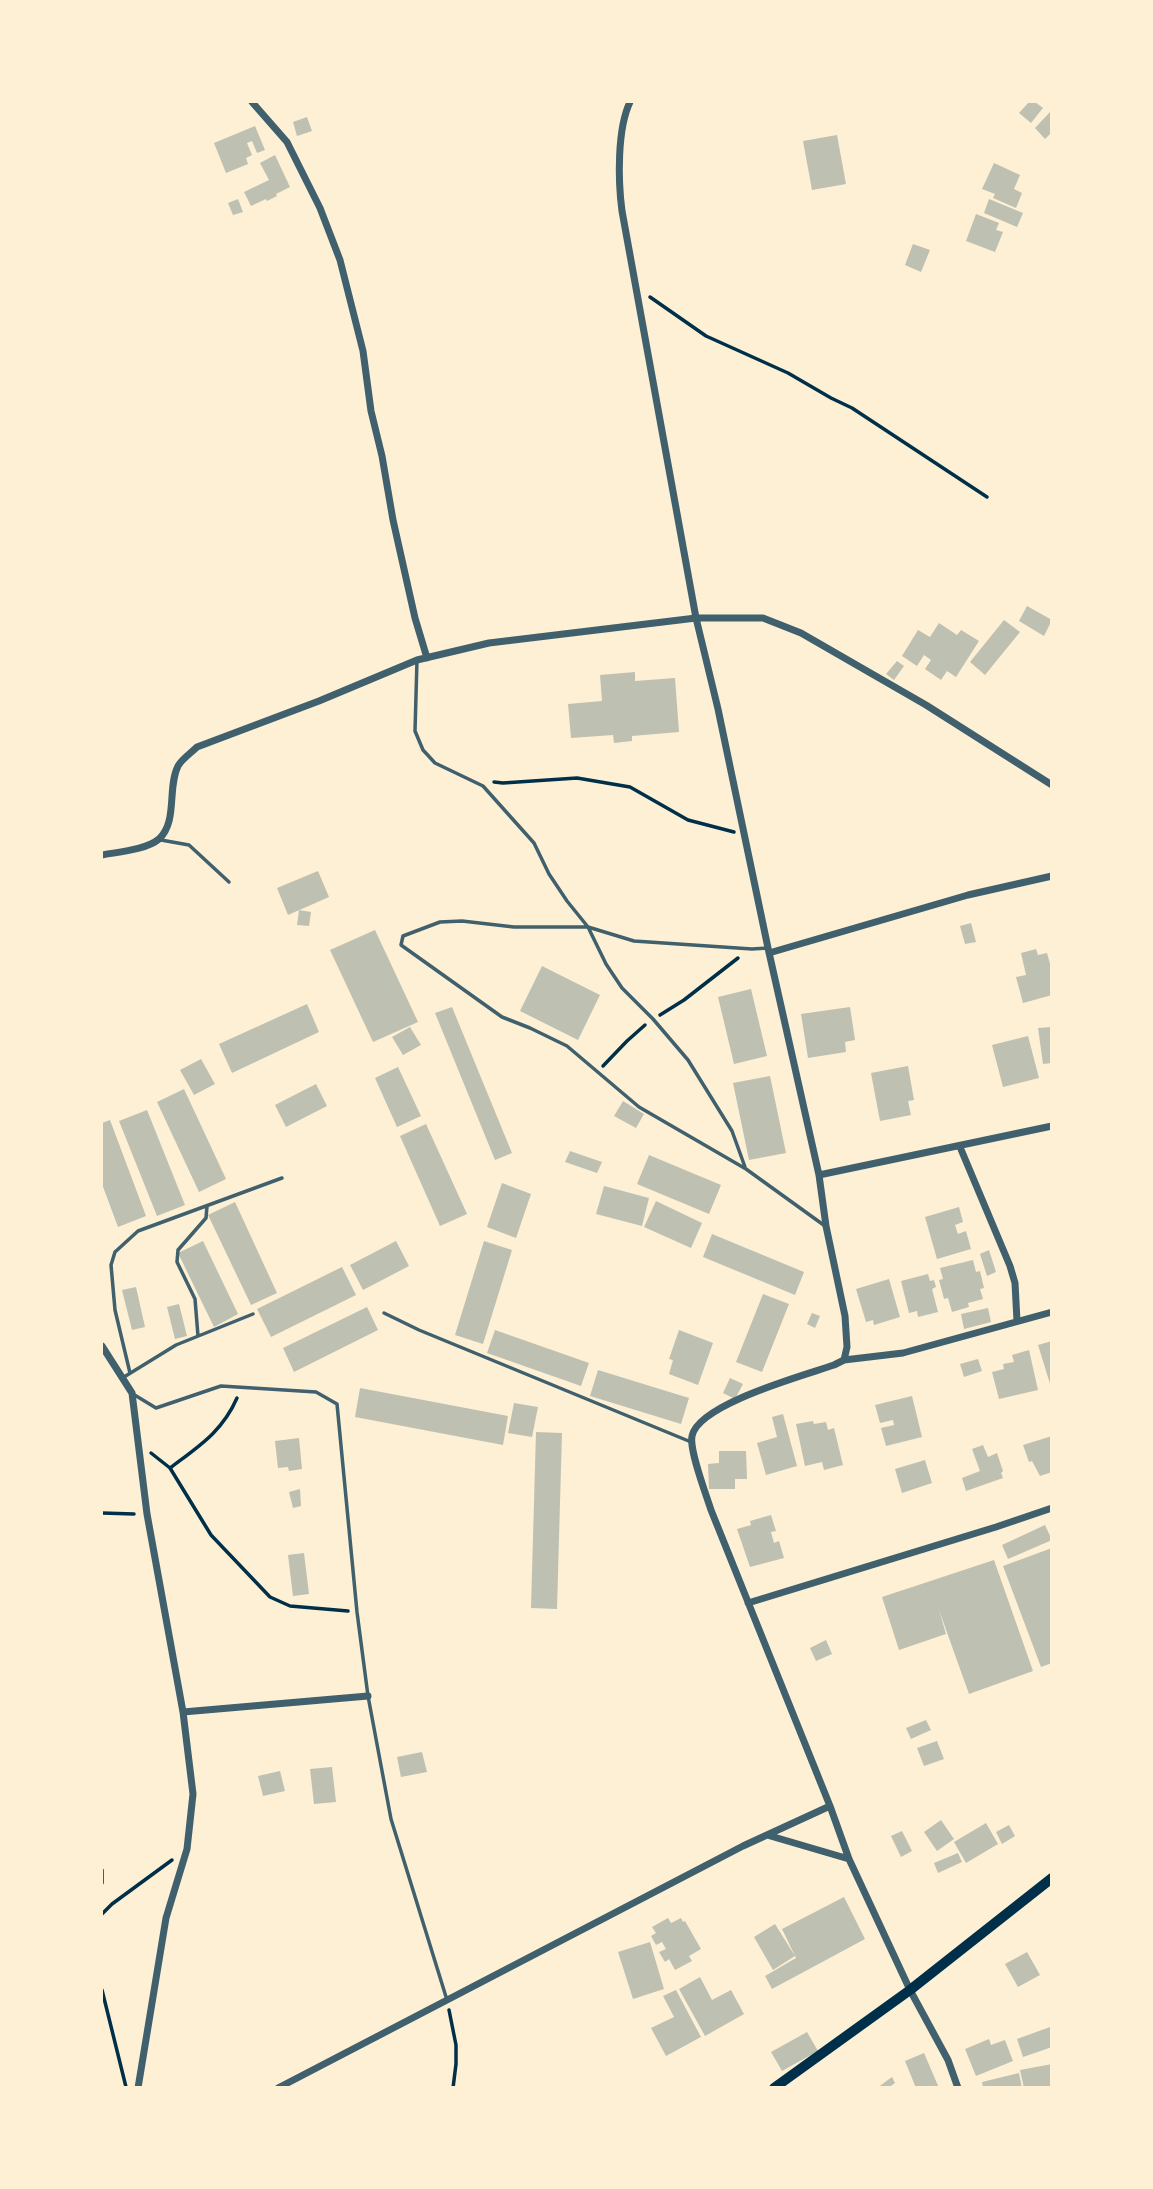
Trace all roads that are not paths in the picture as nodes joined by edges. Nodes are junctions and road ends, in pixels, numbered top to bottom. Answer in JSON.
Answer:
{"nodes":[{"id":1,"x":252,"y":102,"type":"edge"},
{"id":2,"x":630,"y":102,"type":"edge"},
{"id":3,"x":696,"y":618,"type":"junction"},
{"id":4,"x":427,"y":658,"type":"junction"},
{"id":5,"x":418,"y":660,"type":"junction"},
{"id":6,"x":1052,"y":785,"type":"edge"},
{"id":7,"x":159,"y":839,"type":"junction"},
{"id":8,"x":102,"y":855,"type":"edge"},
{"id":9,"x":1052,"y":876,"type":"edge"},
{"id":10,"x":229,"y":882,"type":"dead end"},
{"id":11,"x":588,"y":927,"type":"junction"},
{"id":12,"x":768,"y":951,"type":"junction"},
{"id":13,"x":1052,"y":1126,"type":"edge"},
{"id":14,"x":960,"y":1147,"type":"junction"},
{"id":15,"x":746,"y":1169,"type":"junction"},
{"id":16,"x":819,"y":1175,"type":"junction"},
{"id":17,"x":282,"y":1178,"type":"dead end"},
{"id":18,"x":207,"y":1205,"type":"junction"},
{"id":19,"x":826,"y":1226,"type":"junction"},
{"id":20,"x":384,"y":1312,"type":"dead end"},
{"id":21,"x":1052,"y":1312,"type":"edge"},
{"id":22,"x":253,"y":1314,"type":"dead end"},
{"id":23,"x":1017,"y":1321,"type":"junction"},
{"id":24,"x":198,"y":1336,"type":"junction"},
{"id":25,"x":102,"y":1346,"type":"edge"},
{"id":26,"x":844,"y":1360,"type":"junction"},
{"id":27,"x":130,"y":1373,"type":"junction"},
{"id":28,"x":122,"y":1378,"type":"junction"},
{"id":29,"x":132,"y":1393,"type":"junction"},
{"id":30,"x":693,"y":1443,"type":"junction"},
{"id":31,"x":1052,"y":1508,"type":"edge"},
{"id":32,"x":748,"y":1603,"type":"junction"},
{"id":33,"x":368,"y":1696,"type":"junction"},
{"id":34,"x":183,"y":1712,"type":"junction"},
{"id":35,"x":830,"y":1806,"type":"junction"},
{"id":36,"x":766,"y":1835,"type":"junction"},
{"id":37,"x":849,"y":1859,"type":"junction"},
{"id":38,"x":1052,"y":1878,"type":"edge"},
{"id":39,"x":911,"y":1990,"type":"junction"},
{"id":40,"x":447,"y":2000,"type":"junction"},
{"id":41,"x":778,"y":2086,"type":"edge"},
{"id":42,"x":138,"y":2088,"type":"edge"},
{"id":43,"x":278,"y":2088,"type":"edge"},
{"id":44,"x":958,"y":2088,"type":"edge"}],
"edges":[{"from":1,"to":4,"type":"street"},
{"from":2,"to":3,"type":"street"},
{"from":3,"to":4,"type":"street"},
{"from":3,"to":6,"type":"street"},
{"from":3,"to":12,"type":"street"},
{"from":4,"to":5,"type":"street"},
{"from":5,"to":7,"type":"street"},
{"from":5,"to":11,"type":"lane"},
{"from":7,"to":8,"type":"street"},
{"from":7,"to":10,"type":"lane"},
{"from":9,"to":12,"type":"street"},
{"from":11,"to":12,"type":"lane"},
{"from":11,"to":15,"type":"lane"},
{"from":11,"to":15,"type":"lane"},
{"from":12,"to":16,"type":"street"},
{"from":13,"to":14,"type":"street"},
{"from":14,"to":16,"type":"street"},
{"from":14,"to":23,"type":"street"},
{"from":15,"to":19,"type":"lane"},
{"from":16,"to":19,"type":"street"},
{"from":17,"to":18,"type":"lane"},
{"from":18,"to":24,"type":"lane"},
{"from":18,"to":27,"type":"lane"},
{"from":19,"to":26,"type":"street"},
{"from":20,"to":30,"type":"lane"},
{"from":21,"to":23,"type":"street"},
{"from":22,"to":24,"type":"lane"},
{"from":23,"to":26,"type":"street"},
{"from":24,"to":27,"type":"lane"},
{"from":25,"to":28,"type":"street"},
{"from":26,"to":30,"type":"street"},
{"from":27,"to":28,"type":"lane"},
{"from":28,"to":29,"type":"street"},
{"from":29,"to":33,"type":"lane"},
{"from":29,"to":34,"type":"street"},
{"from":30,"to":32,"type":"street"},
{"from":31,"to":32,"type":"street"},
{"from":32,"to":35,"type":"street"},
{"from":33,"to":34,"type":"street"},
{"from":33,"to":40,"type":"lane"},
{"from":34,"to":42,"type":"street"},
{"from":35,"to":36,"type":"street"},
{"from":35,"to":37,"type":"street"},
{"from":36,"to":37,"type":"street"},
{"from":36,"to":40,"type":"street"},
{"from":37,"to":39,"type":"street"},
{"from":38,"to":39,"type":"main road"},
{"from":39,"to":41,"type":"main road"},
{"from":39,"to":44,"type":"street"},
{"from":40,"to":43,"type":"street"}]}
